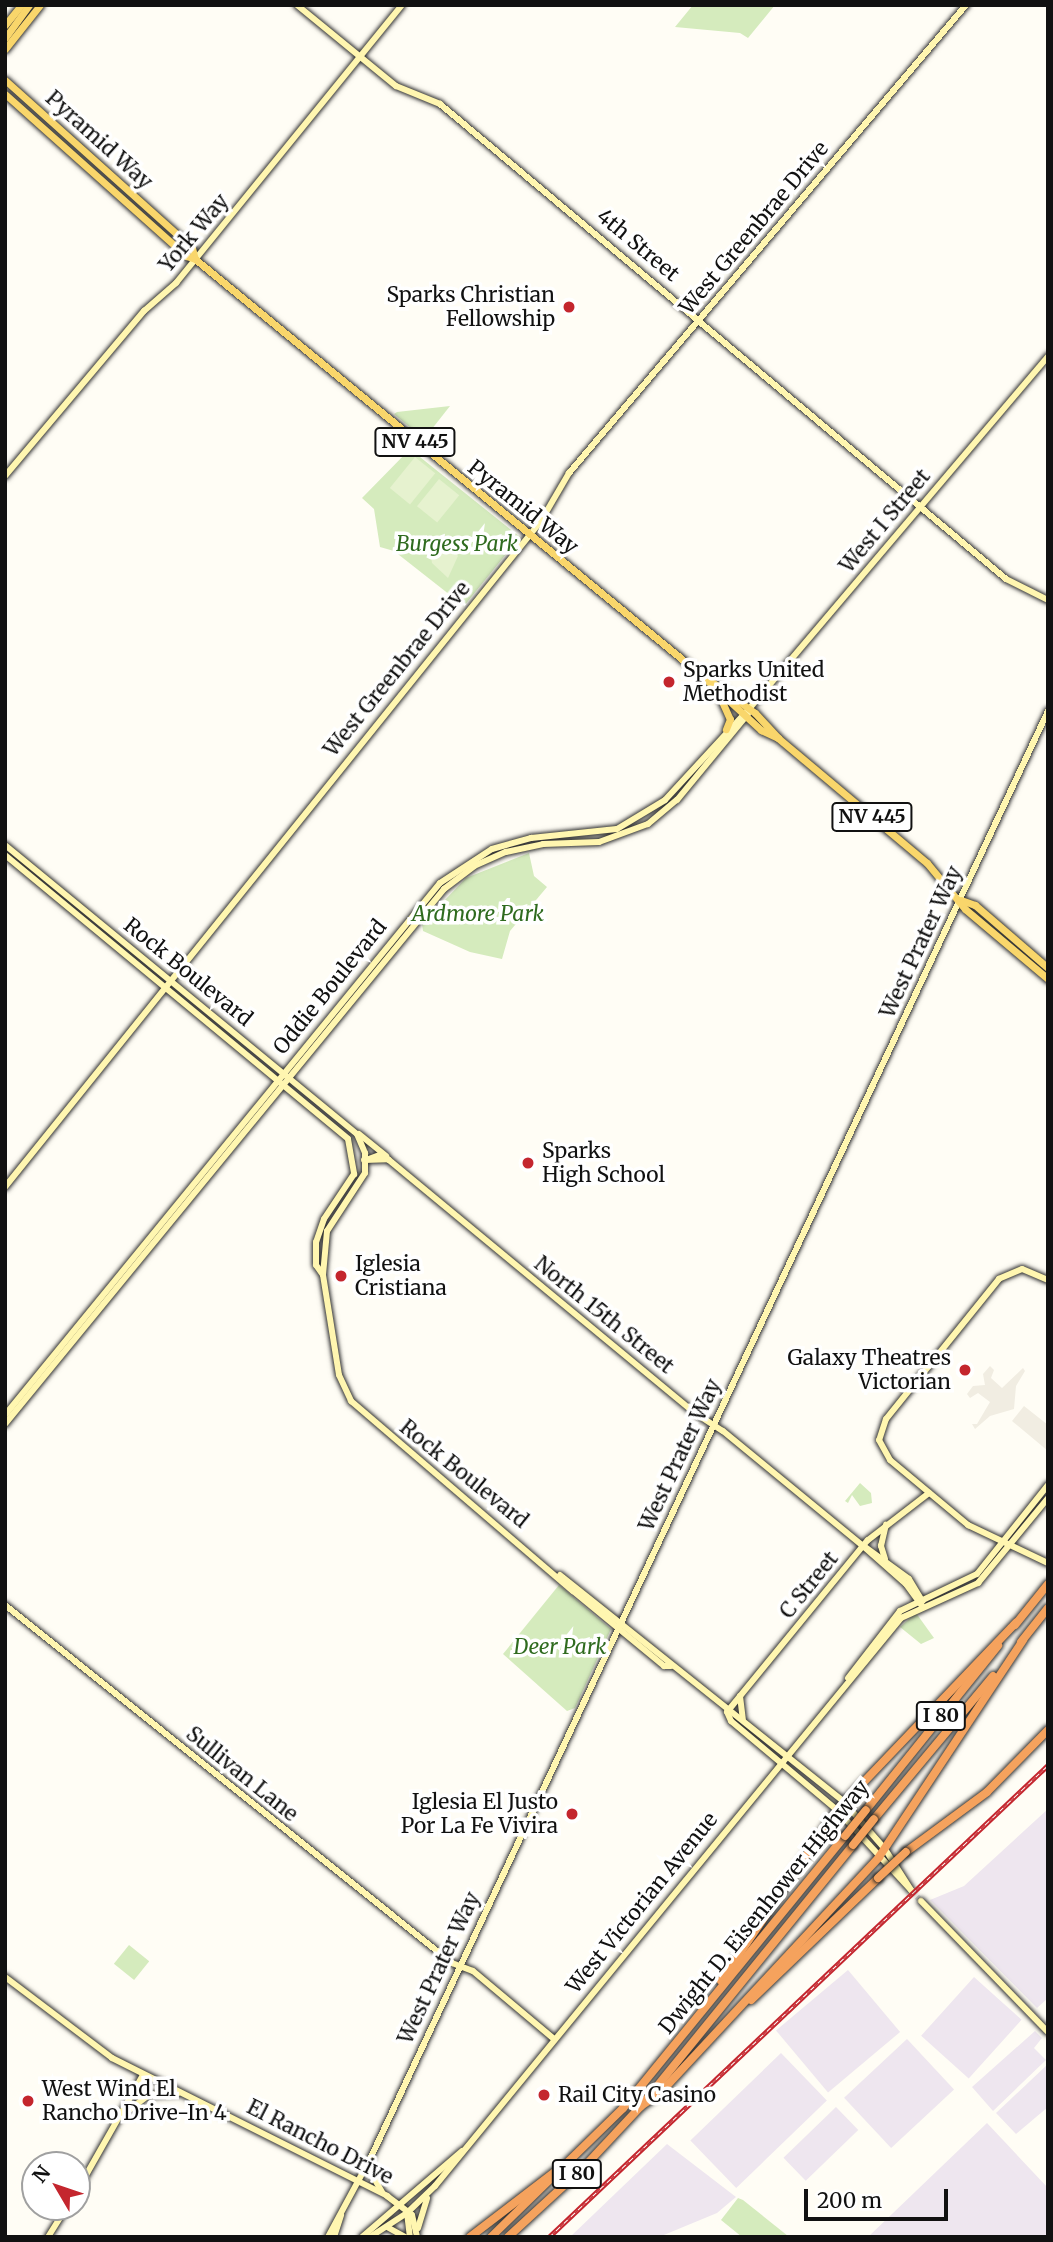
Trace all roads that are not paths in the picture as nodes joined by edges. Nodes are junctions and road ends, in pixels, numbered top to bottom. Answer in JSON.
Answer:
{"nodes":[{"id":1,"x":21,"y":5,"type":"edge"},
{"id":2,"x":29,"y":5,"type":"edge"},
{"id":3,"x":40,"y":5,"type":"edge"},
{"id":4,"x":298,"y":5,"type":"edge"},
{"id":5,"x":402,"y":5,"type":"edge"},
{"id":6,"x":966,"y":5,"type":"edge"},
{"id":7,"x":5,"y":25,"type":"edge"},
{"id":8,"x":5,"y":38,"type":"edge"},
{"id":9,"x":5,"y":49,"type":"edge"},
{"id":10,"x":360,"y":57,"type":"junction"},
{"id":11,"x":5,"y":79,"type":"edge"},
{"id":12,"x":5,"y":94,"type":"edge"},
{"id":13,"x":195,"y":259,"type":"junction"},
{"id":14,"x":700,"y":319,"type":"junction"},
{"id":15,"x":1048,"y":356,"type":"edge"},
{"id":16,"x":5,"y":476,"type":"edge"},
{"id":17,"x":920,"y":506,"type":"junction"},
{"id":18,"x":530,"y":534,"type":"junction"},
{"id":19,"x":1048,"y":600,"type":"edge"},
{"id":20,"x":700,"y":674,"type":"junction"},
{"id":21,"x":718,"y":693,"type":"junction"},
{"id":22,"x":1048,"y":711,"type":"edge"},
{"id":23,"x":746,"y":713,"type":"junction"},
{"id":24,"x":726,"y":729,"type":"junction"},
{"id":25,"x":5,"y":845,"type":"edge"},
{"id":26,"x":5,"y":855,"type":"edge"},
{"id":27,"x":961,"y":900,"type":"junction"},
{"id":28,"x":1048,"y":968,"type":"edge"},
{"id":29,"x":1048,"y":979,"type":"edge"},
{"id":30,"x":166,"y":982,"type":"junction"},
{"id":31,"x":283,"y":1073,"type":"junction"},
{"id":32,"x":289,"y":1078,"type":"junction"},
{"id":33,"x":280,"y":1082,"type":"junction"},
{"id":34,"x":353,"y":1129,"type":"junction"},
{"id":35,"x":366,"y":1160,"type":"junction"},
{"id":36,"x":390,"y":1160,"type":"junction"},
{"id":37,"x":355,"y":1161,"type":"junction"},
{"id":38,"x":5,"y":1187,"type":"edge"},
{"id":39,"x":323,"y":1275,"type":"junction"},
{"id":40,"x":1048,"y":1283,"type":"edge"},
{"id":41,"x":5,"y":1415,"type":"edge"},
{"id":42,"x":5,"y":1424,"type":"edge"},
{"id":43,"x":714,"y":1426,"type":"junction"},
{"id":44,"x":1048,"y":1485,"type":"edge"},
{"id":45,"x":929,"y":1493,"type":"junction"},
{"id":46,"x":1048,"y":1498,"type":"edge"},
{"id":47,"x":886,"y":1525,"type":"junction"},
{"id":48,"x":1004,"y":1543,"type":"junction"},
{"id":49,"x":1012,"y":1545,"type":"junction"},
{"id":50,"x":863,"y":1546,"type":"junction"},
{"id":51,"x":886,"y":1560,"type":"junction"},
{"id":52,"x":1048,"y":1563,"type":"edge"},
{"id":53,"x":559,"y":1574,"type":"junction"},
{"id":54,"x":1048,"y":1584,"type":"edge"},
{"id":55,"x":919,"y":1602,"type":"junction"},
{"id":56,"x":5,"y":1605,"type":"edge"},
{"id":57,"x":1048,"y":1608,"type":"edge"},
{"id":58,"x":622,"y":1620,"type":"junction"},
{"id":59,"x":1016,"y":1623,"type":"junction"},
{"id":60,"x":618,"y":1628,"type":"junction"},
{"id":61,"x":1023,"y":1640,"type":"junction"},
{"id":62,"x":671,"y":1666,"type":"junction"},
{"id":63,"x":740,"y":1696,"type":"junction"},
{"id":64,"x":727,"y":1712,"type":"junction"},
{"id":65,"x":744,"y":1721,"type":"junction"},
{"id":66,"x":1048,"y":1730,"type":"edge"},
{"id":67,"x":783,"y":1758,"type":"junction"},
{"id":68,"x":844,"y":1802,"type":"junction"},
{"id":69,"x":837,"y":1810,"type":"junction"},
{"id":70,"x":885,"y":1849,"type":"junction"},
{"id":71,"x":878,"y":1857,"type":"junction"},
{"id":72,"x":921,"y":1901,"type":"tunnel mouth"},
{"id":73,"x":460,"y":1966,"type":"junction"},
{"id":74,"x":5,"y":1977,"type":"edge"},
{"id":75,"x":706,"y":2007,"type":"junction"},
{"id":76,"x":730,"y":2017,"type":"junction"},
{"id":77,"x":1048,"y":2032,"type":"edge"},
{"id":78,"x":554,"y":2039,"type":"junction"},
{"id":79,"x":143,"y":2076,"type":"junction"},
{"id":80,"x":180,"y":2093,"type":"junction"},
{"id":81,"x":641,"y":2106,"type":"junction"},
{"id":82,"x":121,"y":2116,"type":"junction"},
{"id":83,"x":462,"y":2151,"type":"junction"},
{"id":84,"x":371,"y":2157,"type":"junction"},
{"id":85,"x":572,"y":2162,"type":"junction"},
{"id":86,"x":91,"y":2167,"type":"edge"},
{"id":87,"x":359,"y":2180,"type":"junction"},
{"id":88,"x":383,"y":2193,"type":"junction"},
{"id":89,"x":429,"y":2193,"type":"junction"},
{"id":90,"x":404,"y":2210,"type":"junction"},
{"id":91,"x":342,"y":2213,"type":"junction"},
{"id":92,"x":58,"y":2221,"type":"edge"},
{"id":93,"x":385,"y":2227,"type":"junction"},
{"id":94,"x":412,"y":2236,"type":"edge"},
{"id":95,"x":48,"y":2237,"type":"edge"},
{"id":96,"x":328,"y":2237,"type":"edge"},
{"id":97,"x":334,"y":2237,"type":"edge"},
{"id":98,"x":362,"y":2237,"type":"edge"},
{"id":99,"x":370,"y":2237,"type":"edge"},
{"id":100,"x":470,"y":2237,"type":"edge"},
{"id":101,"x":491,"y":2237,"type":"edge"},
{"id":102,"x":508,"y":2237,"type":"edge"}],
"edges":[{"from":1,"to":7,"type":"main road"},
{"from":2,"to":8,"type":"main road"},
{"from":3,"to":9,"type":"main road"},
{"from":4,"to":10,"type":"main road","name":"4th Street"},
{"from":5,"to":10,"type":"main road","name":"York Way"},
{"from":6,"to":14,"type":"main road","name":"West Greenbrae Drive"},
{"from":10,"to":13,"type":"main road","name":"York Way"},
{"from":10,"to":14,"type":"main road","name":"4th Street"},
{"from":11,"to":13,"type":"main road","name":"Pyramid Way","number":"NV 445"},
{"from":12,"to":13,"type":"main road","name":"Pyramid Way","number":"NV 445"},
{"from":13,"to":16,"type":"main road","name":"York Way"},
{"from":13,"to":18,"type":"main road","name":"Pyramid Way","number":"NV 445"},
{"from":14,"to":17,"type":"main road","name":"4th Street"},
{"from":14,"to":18,"type":"main road","name":"West Greenbrae Drive"},
{"from":15,"to":17,"type":"main road","name":"West I Street"},
{"from":17,"to":19,"type":"main road","name":"4th Street"},
{"from":17,"to":23,"type":"main road","name":"West I Street"},
{"from":18,"to":20,"type":"main road","name":"Pyramid Way","number":"NV 445"},
{"from":18,"to":30,"type":"main road","name":"West Greenbrae Drive"},
{"from":20,"to":21,"type":"main road","name":"Pyramid Way","number":"NV 445"},
{"from":20,"to":23,"type":"main road","name":"Pyramid Way","number":"NV 445"},
{"from":21,"to":23,"type":"main road","name":"Pyramid Way","number":"NV 445"},
{"from":21,"to":24,"type":"main road"},
{"from":22,"to":27,"type":"main road","name":"West Prater Way"},
{"from":23,"to":24,"type":"main road","name":"Oddie Boulevard"},
{"from":23,"to":27,"type":"main road","name":"Pyramid Way","number":"NV 445"},
{"from":23,"to":32,"type":"main road","name":"Oddie Boulevard"},
{"from":24,"to":31,"type":"main road","name":"Oddie Boulevard"},
{"from":25,"to":30,"type":"main road","name":"Rock Boulevard"},
{"from":26,"to":30,"type":"main road","name":"Rock Boulevard"},
{"from":27,"to":28,"type":"main road","name":"Pyramid Way","number":"NV 445"},
{"from":27,"to":29,"type":"main road","name":"Pyramid Way","number":"NV 445"},
{"from":27,"to":43,"type":"main road","name":"West Prater Way"},
{"from":30,"to":31,"type":"main road","name":"Rock Boulevard"},
{"from":30,"to":33,"type":"main road","name":"Rock Boulevard"},
{"from":30,"to":38,"type":"main road","name":"West Greenbrae Drive"},
{"from":31,"to":32,"type":"main road","name":"Rock Boulevard"},
{"from":31,"to":33,"type":"main road","name":"Oddie Boulevard"},
{"from":32,"to":33,"type":"main road","name":"Oddie Boulevard"},
{"from":32,"to":34,"type":"main road","name":"Rock Boulevard"},
{"from":33,"to":37,"type":"main road","name":"Rock Boulevard"},
{"from":33,"to":41,"type":"main road","name":"Oddie Boulevard"},
{"from":33,"to":42,"type":"main road","name":"Oddie Boulevard"},
{"from":34,"to":35,"type":"main road","name":"Rock Boulevard"},
{"from":34,"to":36,"type":"main road","name":"North 15th Street"},
{"from":35,"to":36,"type":"main road"},
{"from":35,"to":37,"type":"main road"},
{"from":35,"to":39,"type":"main road","name":"Rock Boulevard"},
{"from":36,"to":43,"type":"main road","name":"North 15th Street"},
{"from":37,"to":39,"type":"main road","name":"Rock Boulevard"},
{"from":39,"to":53,"type":"main road","name":"Rock Boulevard"},
{"from":40,"to":45,"type":"main road"},
{"from":43,"to":50,"type":"main road","name":"North 15th Street"},
{"from":43,"to":58,"type":"main road","name":"West Prater Way"},
{"from":44,"to":48,"type":"main road","name":"West Victorian Avenue"},
{"from":45,"to":47,"type":"main road","name":"C Street"},
{"from":45,"to":48,"type":"main road"},
{"from":46,"to":49,"type":"main road","name":"West Victorian Avenue"},
{"from":47,"to":50,"type":"main road","name":"C Street"},
{"from":47,"to":51,"type":"main road"},
{"from":48,"to":49,"type":"main road"},
{"from":48,"to":55,"type":"main road","name":"West Victorian Avenue"},
{"from":49,"to":52,"type":"main road"},
{"from":49,"to":55,"type":"main road","name":"West Victorian Avenue"},
{"from":50,"to":51,"type":"main road","name":"North 15th Street"},
{"from":50,"to":55,"type":"main road","name":"North 15th Street"},
{"from":50,"to":63,"type":"main road","name":"C Street"},
{"from":51,"to":55,"type":"main road","name":"North 15th Street"},
{"from":53,"to":58,"type":"main road","name":"Rock Boulevard"},
{"from":53,"to":60,"type":"main road","name":"Rock Boulevard"},
{"from":54,"to":59,"type":"highway","name":"Dwight D. Eisenhower Highway","number":"I 80"},
{"from":55,"to":67,"type":"main road","name":"West Victorian Avenue"},
{"from":56,"to":73,"type":"main road","name":"Sullivan Lane"},
{"from":57,"to":61,"type":"highway","name":"Dwight D. Eisenhower Highway","number":"I 80"},
{"from":58,"to":60,"type":"main road","name":"West Prater Way"},
{"from":58,"to":62,"type":"main road","name":"Rock Boulevard"},
{"from":59,"to":68,"type":"highway"},
{"from":59,"to":75,"type":"highway","name":"Dwight D. Eisenhower Highway","number":"I 80","bridge":true},
{"from":60,"to":62,"type":"main road","name":"Rock Boulevard"},
{"from":60,"to":73,"type":"main road","name":"West Prater Way"},
{"from":61,"to":70,"type":"highway"},
{"from":61,"to":81,"type":"highway","name":"Dwight D. Eisenhower Highway","number":"I 80","bridge":true},
{"from":62,"to":64,"type":"main road","name":"Rock Boulevard"},
{"from":63,"to":64,"type":"main road","name":"C Street"},
{"from":63,"to":65,"type":"main road"},
{"from":64,"to":65,"type":"main road","name":"Rock Boulevard"},
{"from":64,"to":67,"type":"main road","name":"Rock Boulevard"},
{"from":65,"to":67,"type":"main road","name":"Rock Boulevard"},
{"from":66,"to":76,"type":"highway","bridge":true},
{"from":67,"to":68,"type":"main road","name":"Rock Boulevard"},
{"from":67,"to":69,"type":"main road","name":"Rock Boulevard"},
{"from":67,"to":78,"type":"main road","name":"West Victorian Avenue"},
{"from":68,"to":69,"type":"highway"},
{"from":68,"to":70,"type":"main road","name":"Rock Boulevard"},
{"from":69,"to":71,"type":"main road","name":"Rock Boulevard"},
{"from":69,"to":75,"type":"highway"},
{"from":70,"to":71,"type":"highway"},
{"from":70,"to":71,"type":"main road","name":"Rock Boulevard"},
{"from":71,"to":76,"type":"highway"},
{"from":72,"to":77,"type":"main road"},
{"from":73,"to":78,"type":"main road","name":"Sullivan Lane"},
{"from":73,"to":84,"type":"main road","name":"West Prater Way"},
{"from":74,"to":79,"type":"main road","name":"El Rancho Drive"},
{"from":75,"to":85,"type":"highway","name":"Dwight D. Eisenhower Highway","number":"I 80"},
{"from":76,"to":81,"type":"highway"},
{"from":78,"to":83,"type":"main road","name":"West Victorian Avenue"},
{"from":79,"to":80,"type":"main road","name":"El Rancho Drive"},
{"from":79,"to":82,"type":"main road"},
{"from":80,"to":82,"type":"main road"},
{"from":80,"to":87,"type":"main road","name":"El Rancho Drive"},
{"from":81,"to":102,"type":"highway","name":"Dwight D. Eisenhower Highway","number":"I 80"},
{"from":82,"to":86,"type":"main road"},
{"from":83,"to":89,"type":"main road","name":"West Victorian Avenue"},
{"from":83,"to":90,"type":"main road","name":"West Victorian Avenue"},
{"from":84,"to":87,"type":"main road","name":"West Prater Way"},
{"from":84,"to":88,"type":"main road"},
{"from":85,"to":100,"type":"highway"},
{"from":85,"to":101,"type":"highway","name":"Dwight D. Eisenhower Highway","number":"I 80"},
{"from":87,"to":88,"type":"main road","name":"El Rancho Drive"},
{"from":87,"to":91,"type":"main road","name":"West Prater Way"},
{"from":88,"to":90,"type":"main road","name":"El Rancho Drive"},
{"from":89,"to":90,"type":"main road","name":"West Victorian Avenue"},
{"from":89,"to":94,"type":"main road"},
{"from":90,"to":93,"type":"main road","name":"West Victorian Avenue"},
{"from":90,"to":94,"type":"main road"},
{"from":90,"to":98,"type":"main road","name":"West Victorian Avenue"},
{"from":91,"to":96,"type":"main road","name":"West Prater Way"},
{"from":91,"to":97,"type":"main road","name":"West Prater Way"},
{"from":92,"to":95,"type":"main road"},
{"from":93,"to":94,"type":"main road"},
{"from":93,"to":99,"type":"main road","name":"West Victorian Avenue"}]}
